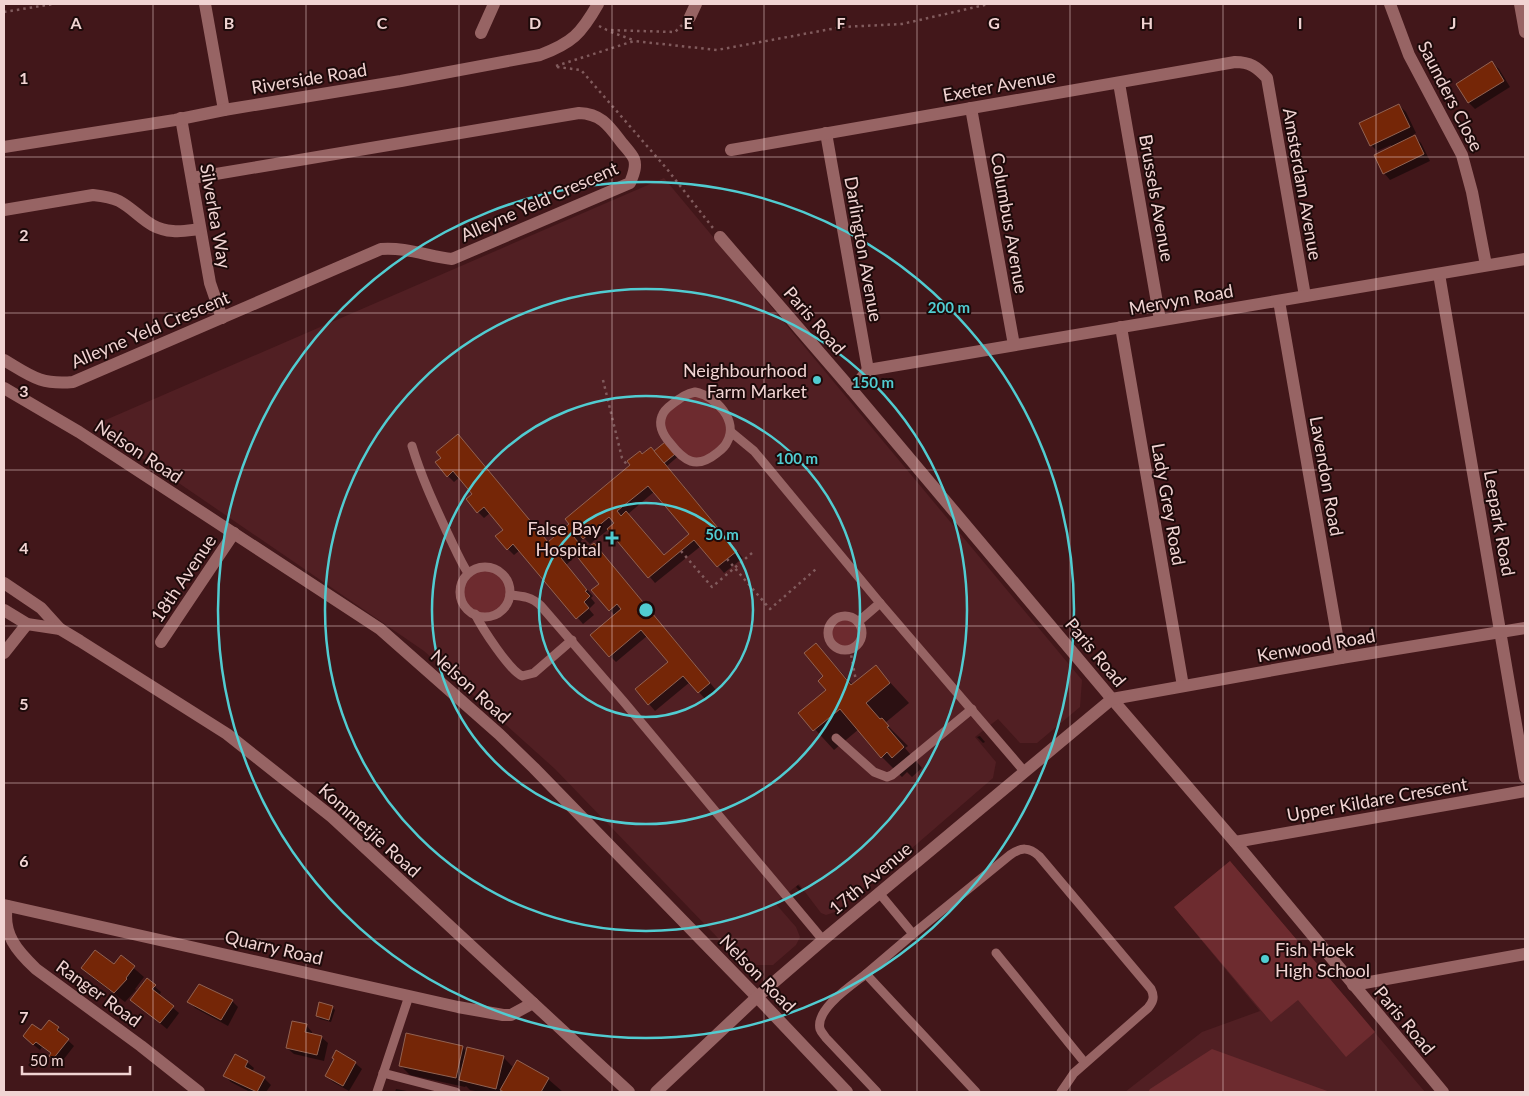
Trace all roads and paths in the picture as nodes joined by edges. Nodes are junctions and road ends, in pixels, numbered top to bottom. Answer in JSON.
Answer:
{"nodes":[{"id":1,"x":53,"y":4,"type":"edge"},
{"id":2,"x":205,"y":4,"type":"edge"},
{"id":3,"x":494,"y":4,"type":"edge"},
{"id":4,"x":598,"y":4,"type":"edge"},
{"id":5,"x":696,"y":4,"type":"edge"},
{"id":6,"x":990,"y":4,"type":"edge"},
{"id":7,"x":1390,"y":4,"type":"edge"},
{"id":8,"x":1520,"y":4,"type":"edge"},
{"id":9,"x":4,"y":12,"type":"edge"},
{"id":10,"x":690,"y":17,"type":"joint"},
{"id":11,"x":589,"y":20,"type":"junction"},
{"id":12,"x":607,"y":30,"type":"junction"},
{"id":13,"x":1525,"y":32,"type":"edge"},
{"id":14,"x":481,"y":33,"type":"dead end"},
{"id":15,"x":634,"y":40,"type":"junction"},
{"id":16,"x":1266,"y":78,"type":"joint"},
{"id":17,"x":1119,"y":82,"type":"junction"},
{"id":18,"x":971,"y":108,"type":"junction"},
{"id":19,"x":224,"y":110,"type":"junction"},
{"id":20,"x":182,"y":118,"type":"junction"},
{"id":21,"x":826,"y":133,"type":"junction"},
{"id":22,"x":4,"y":147,"type":"edge"},
{"id":23,"x":731,"y":150,"type":"dead end"},
{"id":24,"x":192,"y":178,"type":"junction"},
{"id":25,"x":4,"y":210,"type":"edge"},
{"id":26,"x":200,"y":229,"type":"junction"},
{"id":27,"x":720,"y":237,"type":"joint"},
{"id":28,"x":1525,"y":259,"type":"edge"},
{"id":29,"x":1486,"y":265,"type":"junction"},
{"id":30,"x":1439,"y":274,"type":"junction"},
{"id":31,"x":1305,"y":296,"type":"junction"},
{"id":32,"x":1279,"y":301,"type":"junction"},
{"id":33,"x":222,"y":318,"type":"junction"},
{"id":34,"x":1160,"y":320,"type":"junction"},
{"id":35,"x":1121,"y":327,"type":"junction"},
{"id":36,"x":1014,"y":345,"type":"junction"},
{"id":37,"x":4,"y":360,"type":"edge"},
{"id":38,"x":868,"y":370,"type":"junction"},
{"id":39,"x":603,"y":380,"type":"dead end"},
{"id":40,"x":4,"y":388,"type":"edge"},
{"id":41,"x":852,"y":390,"type":"junction"},
{"id":42,"x":731,"y":432,"type":"junction"},
{"id":43,"x":412,"y":446,"type":"dead end"},
{"id":44,"x":628,"y":466,"type":"dead end"},
{"id":45,"x":234,"y":532,"type":"junction"},
{"id":46,"x":681,"y":551,"type":"dead end"},
{"id":47,"x":752,"y":553,"type":"dead end"},
{"id":48,"x":728,"y":559,"type":"dead end"},
{"id":49,"x":735,"y":568,"type":"junction"},
{"id":50,"x":816,"y":569,"type":"dead end"},
{"id":51,"x":468,"y":573,"type":"junction"},
{"id":52,"x":4,"y":583,"type":"edge"},
{"id":53,"x":510,"y":595,"type":"junction"},
{"id":54,"x":880,"y":603,"type":"junction"},
{"id":55,"x":4,"y":610,"type":"edge"},
{"id":56,"x":474,"y":614,"type":"junction"},
{"id":57,"x":858,"y":622,"type":"junction"},
{"id":58,"x":27,"y":624,"type":"junction"},
{"id":59,"x":1525,"y":628,"type":"edge"},
{"id":60,"x":60,"y":629,"type":"junction"},
{"id":61,"x":1501,"y":632,"type":"junction"},
{"id":62,"x":572,"y":640,"type":"junction"},
{"id":63,"x":161,"y":642,"type":"dead end"},
{"id":64,"x":850,"y":649,"type":"junction"},
{"id":65,"x":4,"y":653,"type":"edge"},
{"id":66,"x":1341,"y":658,"type":"junction"},
{"id":67,"x":856,"y":681,"type":"dead end"},
{"id":68,"x":1183,"y":686,"type":"junction"},
{"id":69,"x":1112,"y":700,"type":"junction"},
{"id":70,"x":972,"y":709,"type":"junction"},
{"id":71,"x":836,"y":738,"type":"dead end"},
{"id":72,"x":1024,"y":771,"type":"junction"},
{"id":73,"x":1525,"y":778,"type":"edge"},
{"id":74,"x":1525,"y":791,"type":"edge"},
{"id":75,"x":1235,"y":842,"type":"junction"},
{"id":76,"x":880,"y":894,"type":"junction"},
{"id":77,"x":5,"y":905,"type":"edge"},
{"id":78,"x":913,"y":934,"type":"junction"},
{"id":79,"x":823,"y":940,"type":"junction"},
{"id":80,"x":996,"y":953,"type":"dead end"},
{"id":81,"x":1525,"y":954,"type":"edge"},
{"id":82,"x":866,"y":974,"type":"junction"},
{"id":83,"x":1353,"y":985,"type":"junction"},
{"id":84,"x":409,"y":996,"type":"junction"},
{"id":85,"x":758,"y":996,"type":"junction"},
{"id":86,"x":533,"y":1003,"type":"junction"},
{"id":87,"x":1085,"y":1064,"type":"junction"},
{"id":88,"x":384,"y":1072,"type":"junction"},
{"id":89,"x":199,"y":1092,"type":"edge"},
{"id":90,"x":377,"y":1092,"type":"edge"},
{"id":91,"x":456,"y":1092,"type":"edge"},
{"id":92,"x":629,"y":1092,"type":"edge"},
{"id":93,"x":656,"y":1092,"type":"edge"},
{"id":94,"x":847,"y":1092,"type":"edge"},
{"id":95,"x":878,"y":1092,"type":"edge"},
{"id":96,"x":976,"y":1092,"type":"edge"},
{"id":97,"x":1061,"y":1092,"type":"edge"},
{"id":98,"x":1442,"y":1092,"type":"edge"}],
"edges":[{"from":1,"to":9,"type":"path"},
{"from":2,"to":19,"type":"street"},
{"from":3,"to":14,"type":"street"},
{"from":4,"to":11,"type":"street","name":"Riverside Road"},
{"from":5,"to":10,"type":"street"},
{"from":6,"to":15,"type":"path"},
{"from":7,"to":29,"type":"street","name":"Saunders Close"},
{"from":8,"to":13,"type":"street"},
{"from":10,"to":12,"type":"path"},
{"from":11,"to":12,"type":"path"},
{"from":11,"to":19,"type":"street","name":"Riverside Road"},
{"from":12,"to":15,"type":"path"},
{"from":15,"to":27,"type":"path"},
{"from":16,"to":17,"type":"street","name":"Exeter Avenue"},
{"from":16,"to":31,"type":"street","name":"Amsterdam Avenue"},
{"from":17,"to":18,"type":"street","name":"Exeter Avenue"},
{"from":17,"to":34,"type":"street","name":"Brussels Avenue"},
{"from":18,"to":21,"type":"street","name":"Exeter Avenue"},
{"from":18,"to":36,"type":"street","name":"Columbus Avenue"},
{"from":19,"to":20,"type":"street","name":"Riverside Road"},
{"from":20,"to":22,"type":"street","name":"Riverside Road"},
{"from":20,"to":24,"type":"street","name":"Silverlea Way"},
{"from":21,"to":23,"type":"street","name":"Exeter Avenue"},
{"from":21,"to":38,"type":"street","name":"Darlington Avenue"},
{"from":24,"to":26,"type":"street","name":"Silverlea Way"},
{"from":24,"to":33,"type":"street","name":"Alleyne Yeld Crescent"},
{"from":25,"to":26,"type":"street"},
{"from":26,"to":33,"type":"street","name":"Silverlea Way"},
{"from":27,"to":41,"type":"street","name":"Paris Road"},
{"from":28,"to":29,"type":"street","name":"Mervyn Road"},
{"from":29,"to":30,"type":"street","name":"Mervyn Road"},
{"from":30,"to":31,"type":"street","name":"Mervyn Road"},
{"from":30,"to":61,"type":"street","name":"Leepark Road"},
{"from":31,"to":32,"type":"street","name":"Mervyn Road"},
{"from":32,"to":34,"type":"street","name":"Mervyn Road"},
{"from":32,"to":66,"type":"street","name":"Lavendon Road"},
{"from":33,"to":37,"type":"street","name":"Alleyne Yeld Crescent"},
{"from":34,"to":35,"type":"street","name":"Mervyn Road"},
{"from":35,"to":36,"type":"street","name":"Mervyn Road"},
{"from":35,"to":68,"type":"street","name":"Lady Grey Road"},
{"from":36,"to":38,"type":"street","name":"Mervyn Road"},
{"from":38,"to":41,"type":"street"},
{"from":39,"to":44,"type":"path"},
{"from":40,"to":45,"type":"street","name":"Nelson Road"},
{"from":41,"to":69,"type":"street","name":"Paris Road"},
{"from":42,"to":42,"type":"lane"},
{"from":42,"to":54,"type":"lane"},
{"from":43,"to":51,"type":"lane"},
{"from":45,"to":63,"type":"street","name":"18th Avenue"},
{"from":45,"to":85,"type":"street","name":"Nelson Road"},
{"from":46,"to":49,"type":"path"},
{"from":47,"to":49,"type":"path"},
{"from":48,"to":49,"type":"path"},
{"from":49,"to":50,"type":"path"},
{"from":51,"to":53,"type":"lane"},
{"from":51,"to":56,"type":"lane"},
{"from":52,"to":60,"type":"street","name":"Kommetjie Road"},
{"from":53,"to":56,"type":"lane"},
{"from":53,"to":62,"type":"lane"},
{"from":54,"to":57,"type":"lane"},
{"from":54,"to":70,"type":"lane"},
{"from":55,"to":58,"type":"street","name":"Kommetjie Road"},
{"from":56,"to":62,"type":"lane"},
{"from":57,"to":64,"type":"lane"},
{"from":57,"to":64,"type":"lane"},
{"from":58,"to":60,"type":"street","name":"Kommetjie Road"},
{"from":58,"to":65,"type":"street"},
{"from":59,"to":61,"type":"street","name":"Kenwood Road"},
{"from":60,"to":86,"type":"street","name":"Kommetjie Road"},
{"from":61,"to":66,"type":"street","name":"Kenwood Road"},
{"from":61,"to":73,"type":"street","name":"Leepark Road"},
{"from":62,"to":79,"type":"lane"},
{"from":64,"to":67,"type":"path"},
{"from":66,"to":68,"type":"street","name":"Kenwood Road"},
{"from":68,"to":69,"type":"street","name":"Kenwood Road"},
{"from":69,"to":72,"type":"street","name":"17th Avenue"},
{"from":69,"to":75,"type":"street","name":"Paris Road"},
{"from":70,"to":71,"type":"lane"},
{"from":70,"to":72,"type":"lane"},
{"from":72,"to":76,"type":"street","name":"17th Avenue"},
{"from":74,"to":75,"type":"street","name":"Upper Kildare Crescent"},
{"from":75,"to":83,"type":"street","name":"Paris Road"},
{"from":76,"to":78,"type":"lane"},
{"from":76,"to":79,"type":"street","name":"17th Avenue"},
{"from":77,"to":84,"type":"street","name":"Quarry Road"},
{"from":77,"to":89,"type":"street","name":"Ranger Road"},
{"from":78,"to":82,"type":"lane"},
{"from":78,"to":87,"type":"lane"},
{"from":79,"to":85,"type":"street","name":"17th Avenue"},
{"from":80,"to":87,"type":"lane"},
{"from":81,"to":83,"type":"street"},
{"from":82,"to":95,"type":"lane"},
{"from":82,"to":96,"type":"lane"},
{"from":83,"to":98,"type":"street","name":"Paris Road"},
{"from":84,"to":86,"type":"street","name":"Quarry Road"},
{"from":84,"to":88,"type":"lane"},
{"from":85,"to":93,"type":"street","name":"17th Avenue"},
{"from":85,"to":94,"type":"street","name":"Nelson Road"},
{"from":86,"to":92,"type":"street","name":"Kommetjie Road"},
{"from":87,"to":97,"type":"lane"},
{"from":88,"to":90,"type":"lane"},
{"from":88,"to":91,"type":"lane"}]}
